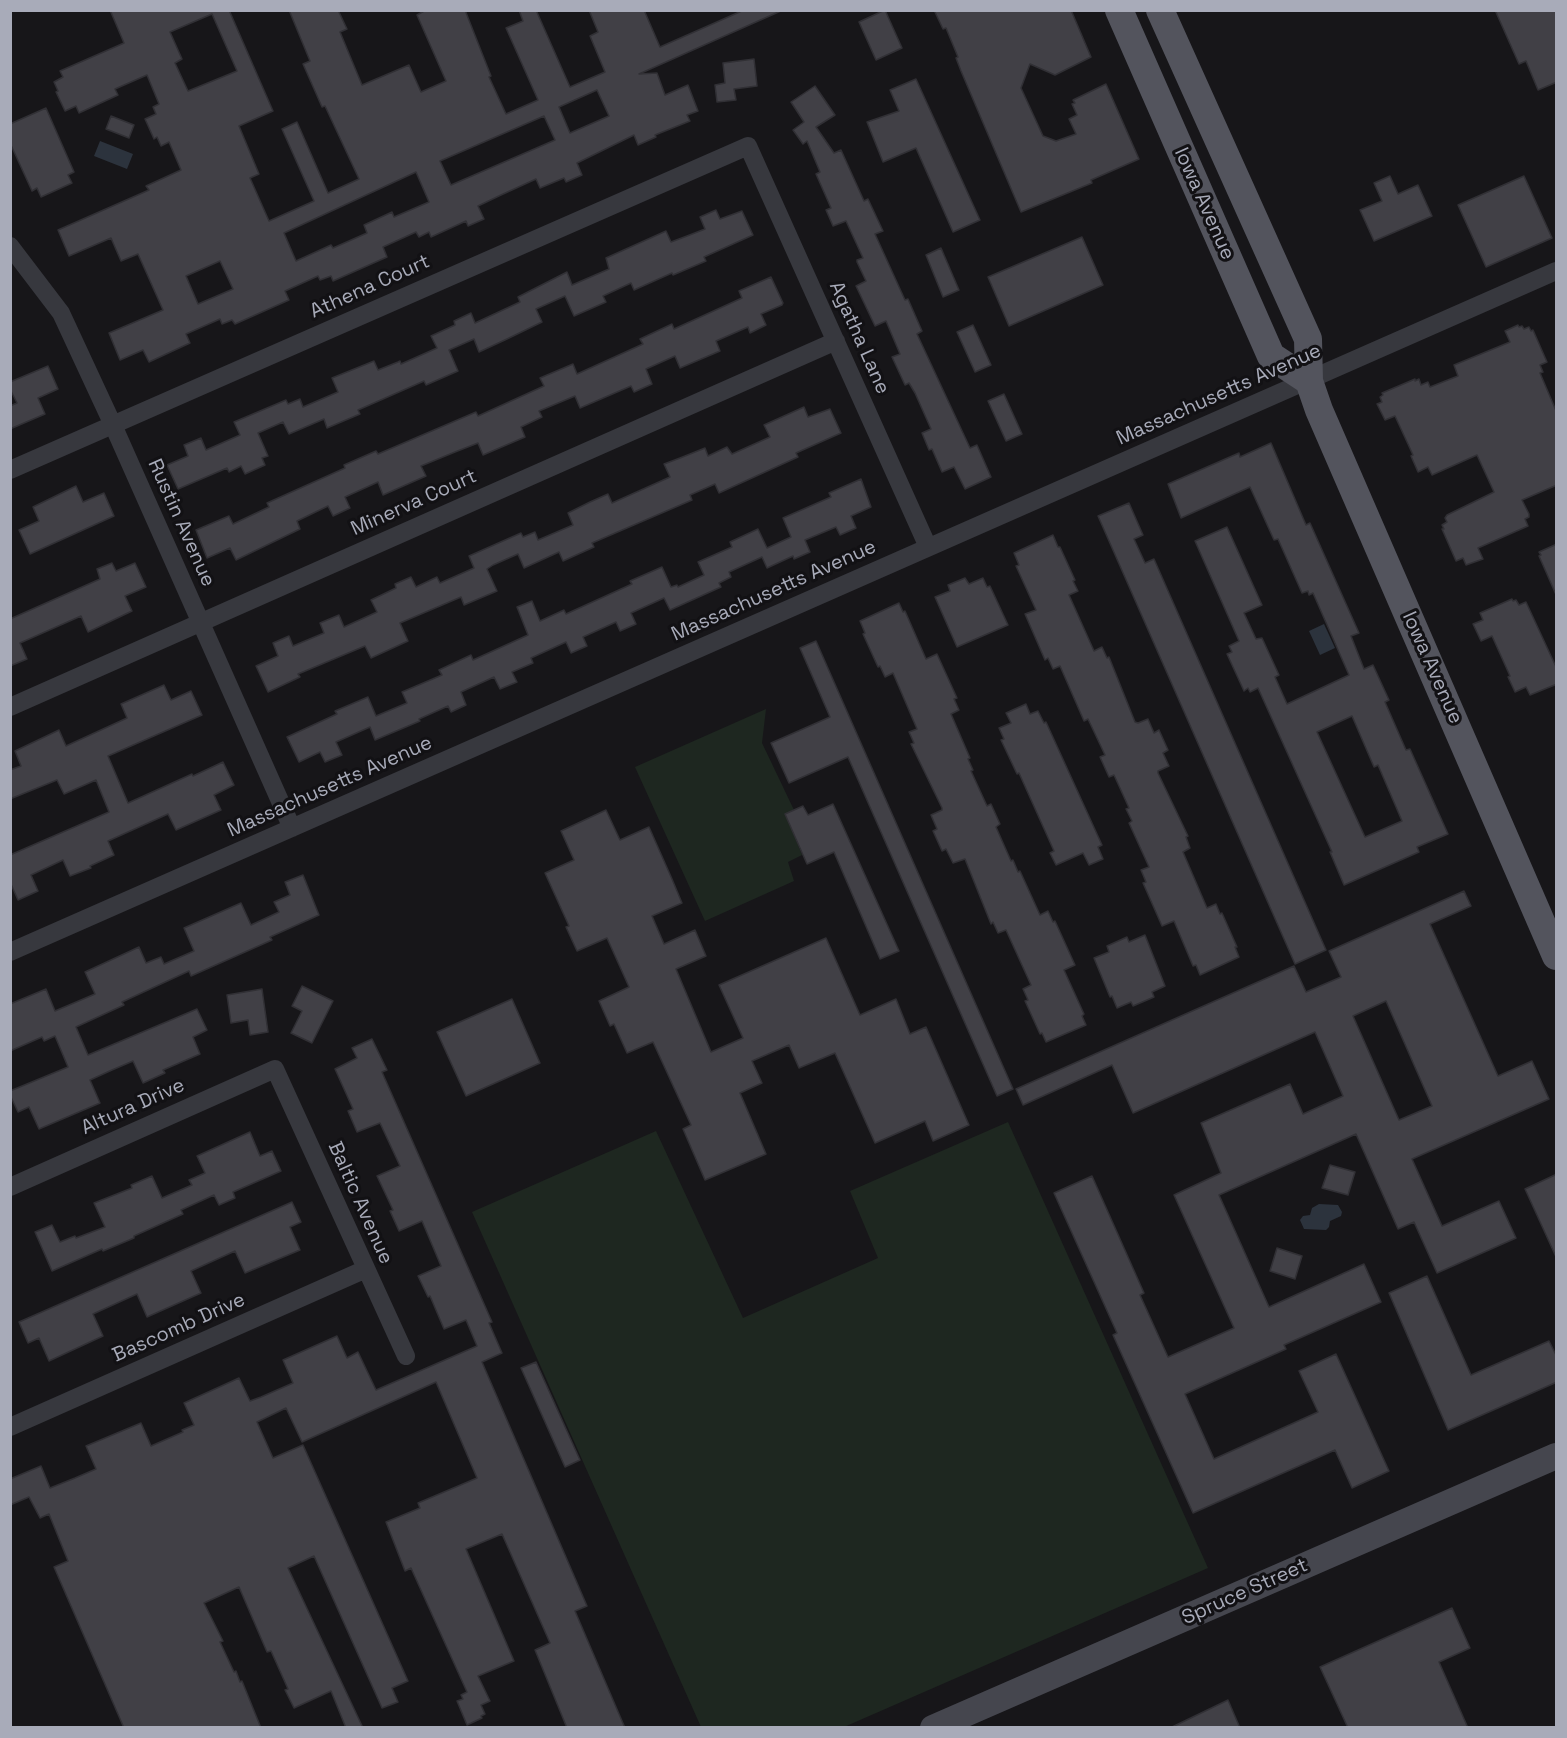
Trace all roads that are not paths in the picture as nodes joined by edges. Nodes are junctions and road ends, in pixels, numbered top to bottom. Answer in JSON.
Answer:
{"nodes":[{"id":1,"x":1119,"y":10,"type":"edge"},
{"id":2,"x":1160,"y":10,"type":"edge"},
{"id":3,"x":748,"y":146,"type":"joint"},
{"id":4,"x":10,"y":246,"type":"edge"},
{"id":5,"x":1557,"y":271,"type":"edge"},
{"id":6,"x":836,"y":341,"type":"junction"},
{"id":7,"x":1309,"y":381,"type":"junction"},
{"id":8,"x":113,"y":425,"type":"junction"},
{"id":9,"x":10,"y":470,"type":"edge"},
{"id":10,"x":928,"y":548,"type":"junction"},
{"id":11,"x":200,"y":622,"type":"junction"},
{"id":12,"x":10,"y":707,"type":"edge"},
{"id":13,"x":292,"y":828,"type":"junction"},
{"id":14,"x":10,"y":952,"type":"edge"},
{"id":15,"x":1557,"y":956,"type":"edge"},
{"id":16,"x":275,"y":1069,"type":"joint"},
{"id":17,"x":10,"y":1187,"type":"edge"},
{"id":18,"x":366,"y":1269,"type":"junction"},
{"id":19,"x":406,"y":1356,"type":"dead end"},
{"id":20,"x":10,"y":1427,"type":"edge"},
{"id":21,"x":1557,"y":1456,"type":"edge"},
{"id":22,"x":933,"y":1728,"type":"edge"}],
"edges":[{"from":1,"to":7,"type":"main road","name":"Iowa Avenue"},
{"from":2,"to":7,"type":"main road","name":"Iowa Avenue"},
{"from":3,"to":6,"type":"street","name":"Agatha Lane"},
{"from":3,"to":8,"type":"street","name":"Athena Court"},
{"from":4,"to":8,"type":"street","name":"Rustin Avenue"},
{"from":5,"to":7,"type":"street","name":"Massachusetts Avenue"},
{"from":6,"to":10,"type":"street","name":"Agatha Lane"},
{"from":6,"to":11,"type":"street","name":"Minerva Court"},
{"from":7,"to":10,"type":"street","name":"Massachusetts Avenue"},
{"from":7,"to":15,"type":"main road","name":"Iowa Avenue"},
{"from":8,"to":9,"type":"street","name":"Athena Court"},
{"from":8,"to":11,"type":"street","name":"Rustin Avenue"},
{"from":10,"to":13,"type":"street","name":"Massachusetts Avenue"},
{"from":11,"to":12,"type":"street","name":"Minerva Court"},
{"from":11,"to":13,"type":"street","name":"Rustin Avenue"},
{"from":13,"to":14,"type":"street","name":"Massachusetts Avenue"},
{"from":16,"to":17,"type":"street","name":"Altura Drive"},
{"from":16,"to":18,"type":"street","name":"Baltic Avenue"},
{"from":18,"to":19,"type":"street","name":"Baltic Avenue"},
{"from":18,"to":20,"type":"street","name":"Bascomb Drive"},
{"from":21,"to":22,"type":"street","name":"Spruce Street"}]}
